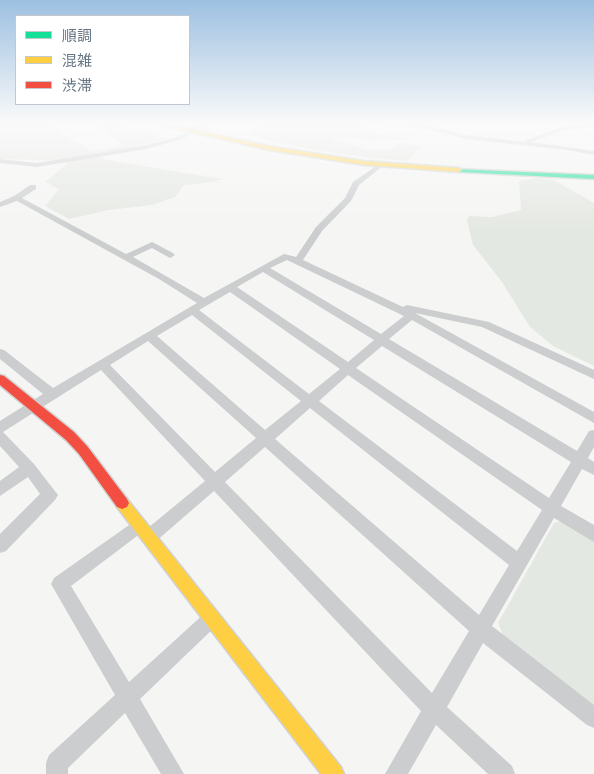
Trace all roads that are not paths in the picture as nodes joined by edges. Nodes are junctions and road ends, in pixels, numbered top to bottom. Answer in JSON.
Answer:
{"nodes":[{"id":1,"x":73,"y":160,"type":"edge"},
{"id":2,"x":346,"y":160,"type":"edge"},
{"id":3,"x":367,"y":160,"type":"edge"},
{"id":4,"x":0,"y":161,"type":"edge"},
{"id":5,"x":381,"y":165,"type":"junction"},
{"id":6,"x":590,"y":177,"type":"edge"},
{"id":7,"x":33,"y":187,"type":"dead end"},
{"id":8,"x":17,"y":198,"type":"junction"},
{"id":9,"x":0,"y":205,"type":"edge"},
{"id":10,"x":170,"y":255,"type":"dead end"},
{"id":11,"x":126,"y":257,"type":"junction"},
{"id":12,"x":298,"y":261,"type":"junction"},
{"id":13,"x":263,"y":268,"type":"junction"},
{"id":14,"x":230,"y":287,"type":"junction"},
{"id":15,"x":385,"y":304,"type":"junction"},
{"id":16,"x":198,"y":307,"type":"junction"},
{"id":17,"x":411,"y":315,"type":"junction"},
{"id":18,"x":149,"y":336,"type":"junction"},
{"id":19,"x":381,"y":340,"type":"junction"},
{"id":20,"x":0,"y":353,"type":"edge"},
{"id":21,"x":102,"y":364,"type":"junction"},
{"id":22,"x":348,"y":368,"type":"junction"},
{"id":23,"x":594,"y":375,"type":"edge"},
{"id":24,"x":0,"y":379,"type":"edge"},
{"id":25,"x":52,"y":394,"type":"junction"},
{"id":26,"x":309,"y":401,"type":"junction"},
{"id":27,"x":33,"y":406,"type":"junction"},
{"id":28,"x":594,"y":418,"type":"edge"},
{"id":29,"x":0,"y":428,"type":"edge"},
{"id":30,"x":594,"y":435,"type":"edge"},
{"id":31,"x":0,"y":437,"type":"edge"},
{"id":32,"x":266,"y":438,"type":"junction"},
{"id":33,"x":587,"y":465,"type":"edge"},
{"id":34,"x":29,"y":468,"type":"junction"},
{"id":35,"x":215,"y":481,"type":"junction"},
{"id":36,"x":0,"y":490,"type":"edge"},
{"id":37,"x":551,"y":508,"type":"junction"},
{"id":38,"x":144,"y":531,"type":"junction"},
{"id":39,"x":594,"y":534,"type":"edge"},
{"id":40,"x":0,"y":545,"type":"edge"},
{"id":41,"x":519,"y":563,"type":"junction"},
{"id":42,"x":212,"y":618,"type":"junction"},
{"id":43,"x":481,"y":629,"type":"junction"},
{"id":44,"x":128,"y":698,"type":"junction"},
{"id":45,"x":434,"y":709,"type":"junction"},
{"id":46,"x":594,"y":718,"type":"edge"},
{"id":47,"x":57,"y":774,"type":"edge"},
{"id":48,"x":173,"y":774,"type":"edge"},
{"id":49,"x":334,"y":774,"type":"edge"},
{"id":50,"x":396,"y":774,"type":"edge"},
{"id":51,"x":504,"y":774,"type":"edge"}],
"edges":[{"from":1,"to":4,"type":"street"},
{"from":2,"to":5,"type":"main road"},
{"from":3,"to":6,"type":"main road"},
{"from":5,"to":6,"type":"main road"},
{"from":5,"to":12,"type":"street"},
{"from":7,"to":8,"type":"street"},
{"from":8,"to":9,"type":"street"},
{"from":8,"to":11,"type":"street"},
{"from":10,"to":11,"type":"street"},
{"from":11,"to":16,"type":"street"},
{"from":12,"to":13,"type":"street"},
{"from":12,"to":15,"type":"street"},
{"from":13,"to":14,"type":"street"},
{"from":13,"to":19,"type":"street"},
{"from":14,"to":16,"type":"street"},
{"from":14,"to":22,"type":"street"},
{"from":15,"to":17,"type":"street"},
{"from":15,"to":23,"type":"street"},
{"from":16,"to":18,"type":"street"},
{"from":16,"to":26,"type":"street"},
{"from":17,"to":19,"type":"street"},
{"from":17,"to":28,"type":"street"},
{"from":18,"to":21,"type":"street"},
{"from":18,"to":32,"type":"street"},
{"from":19,"to":22,"type":"street"},
{"from":19,"to":33,"type":"street"},
{"from":20,"to":25,"type":"street"},
{"from":21,"to":25,"type":"street"},
{"from":21,"to":35,"type":"street"},
{"from":22,"to":26,"type":"street"},
{"from":22,"to":37,"type":"street"},
{"from":24,"to":27,"type":"main road"},
{"from":25,"to":27,"type":"street"},
{"from":26,"to":32,"type":"street"},
{"from":26,"to":41,"type":"street"},
{"from":27,"to":29,"type":"street"},
{"from":27,"to":38,"type":"main road"},
{"from":30,"to":33,"type":"street"},
{"from":31,"to":34,"type":"street"},
{"from":32,"to":35,"type":"street"},
{"from":32,"to":43,"type":"street"},
{"from":33,"to":37,"type":"street"},
{"from":34,"to":36,"type":"street"},
{"from":34,"to":40,"type":"street"},
{"from":35,"to":38,"type":"street"},
{"from":35,"to":45,"type":"street"},
{"from":37,"to":39,"type":"street"},
{"from":37,"to":41,"type":"street"},
{"from":38,"to":42,"type":"main road"},
{"from":38,"to":44,"type":"street"},
{"from":41,"to":43,"type":"street"},
{"from":42,"to":44,"type":"street"},
{"from":42,"to":49,"type":"main road"},
{"from":43,"to":45,"type":"street"},
{"from":43,"to":46,"type":"street"},
{"from":44,"to":47,"type":"street"},
{"from":44,"to":48,"type":"street"},
{"from":45,"to":50,"type":"street"},
{"from":45,"to":51,"type":"street"}]}
